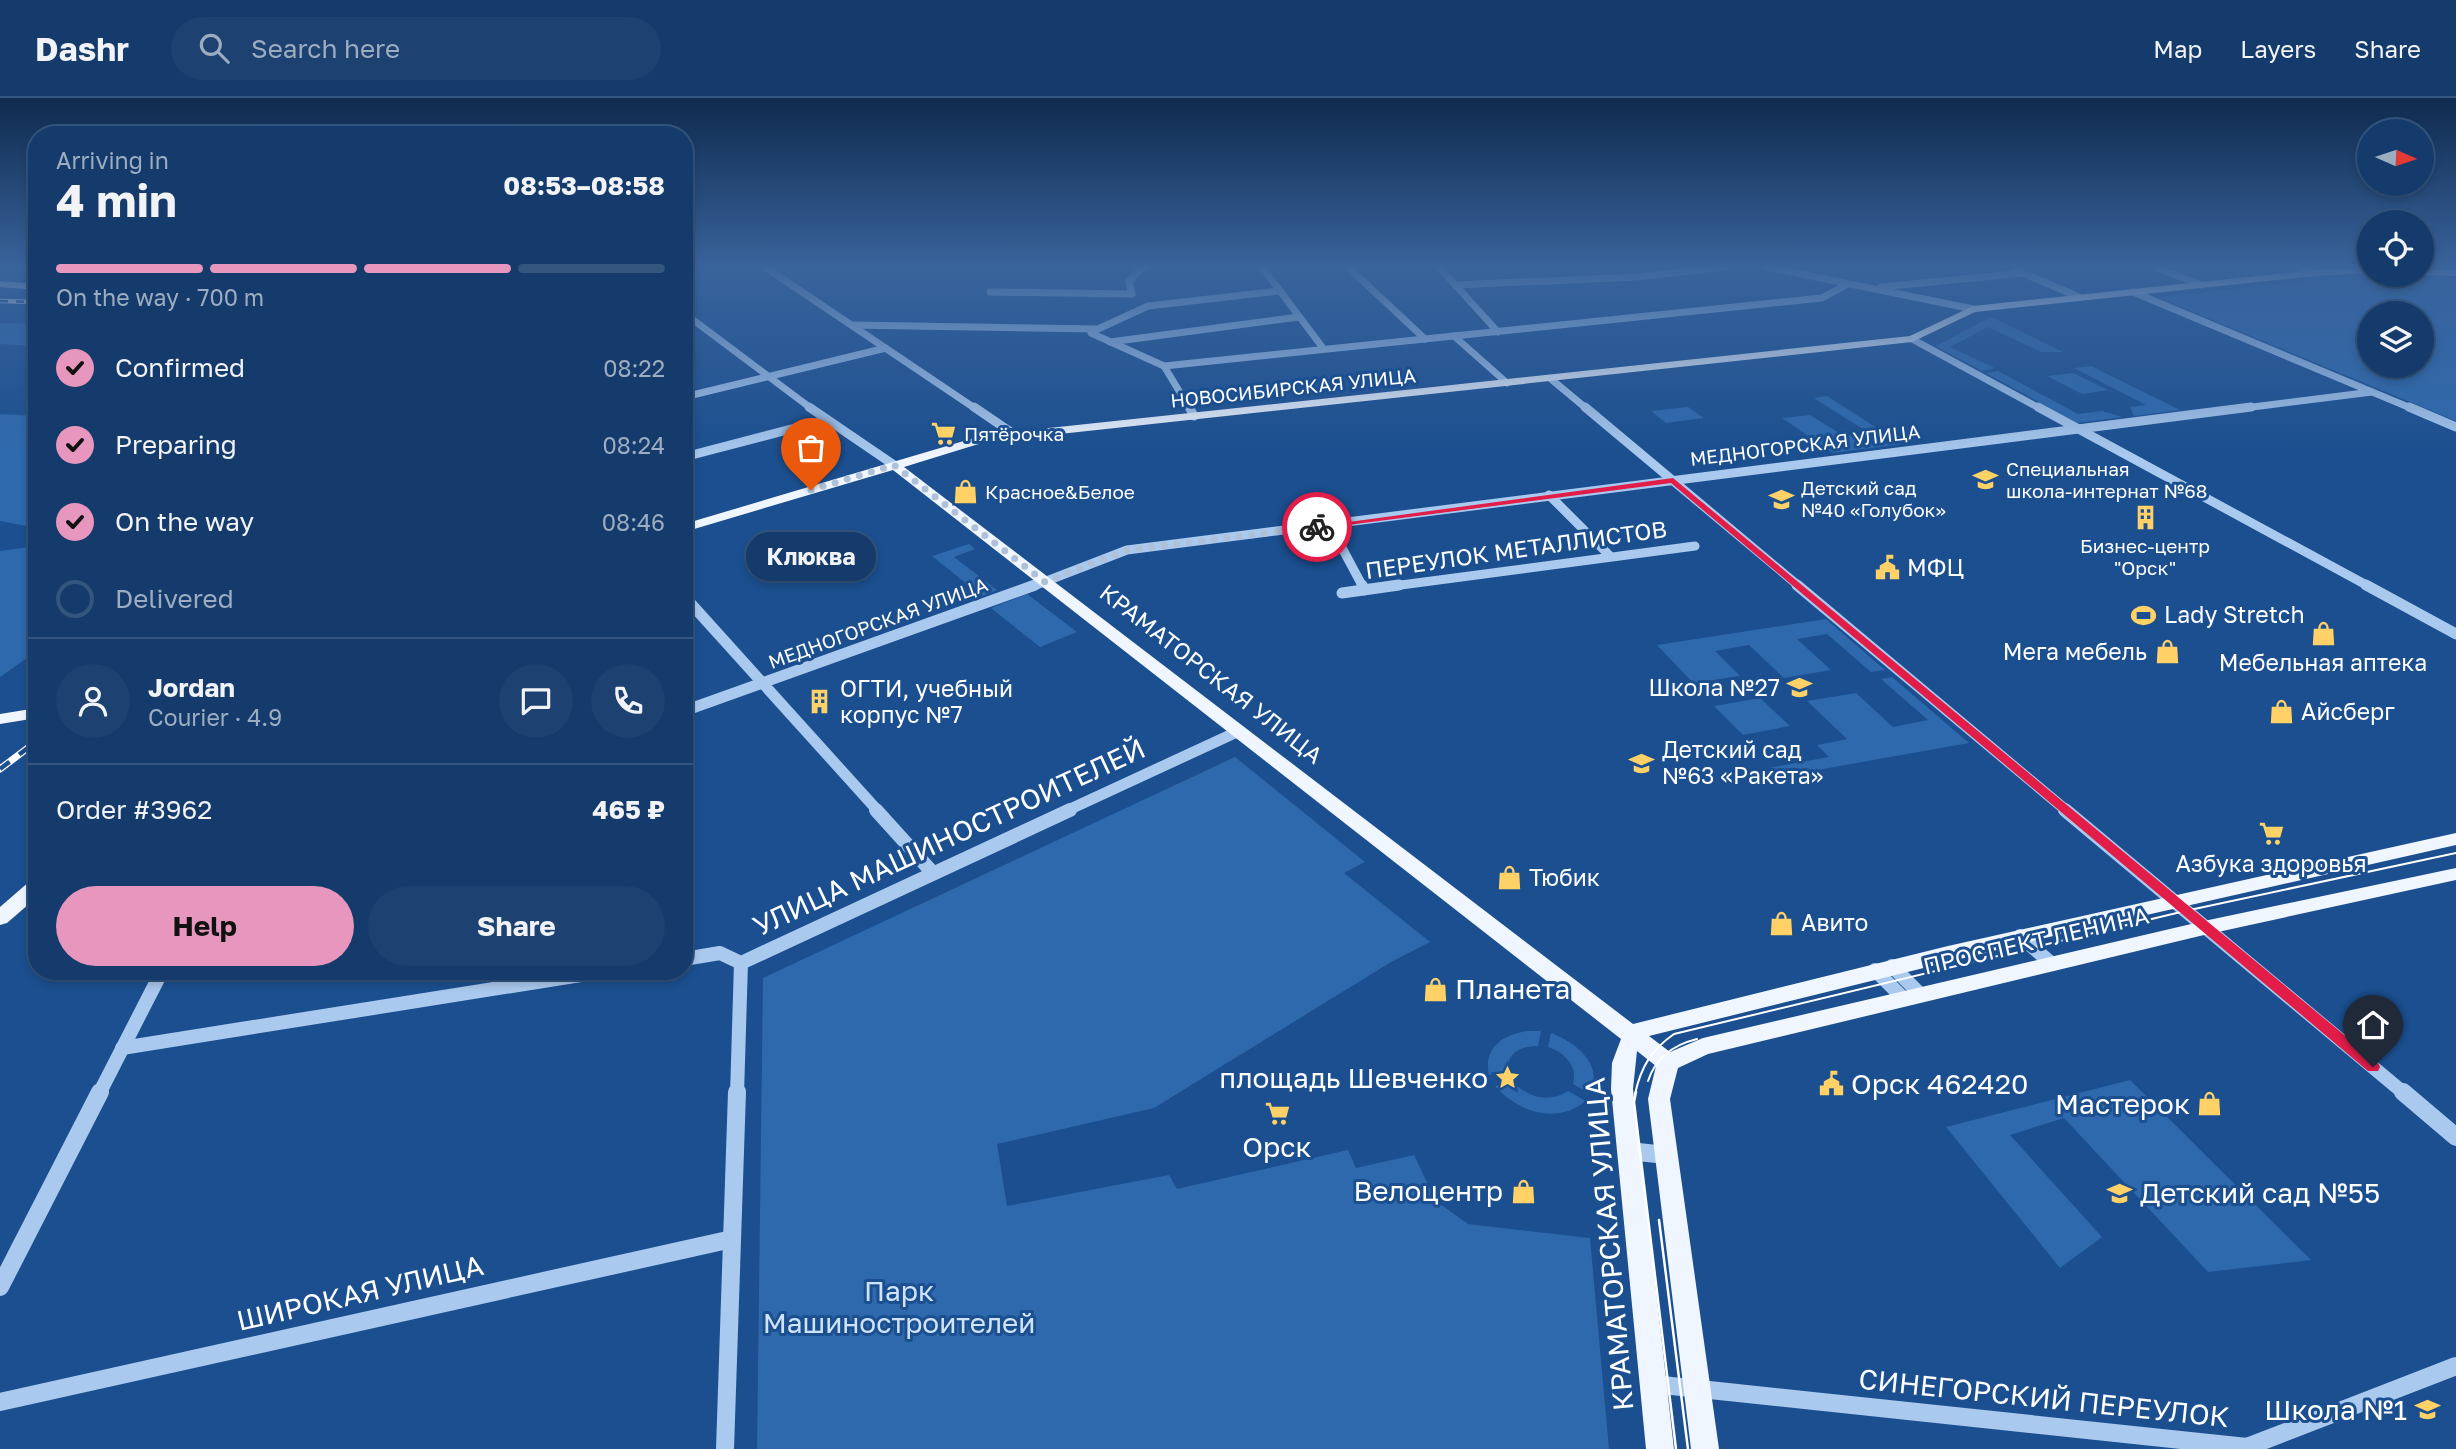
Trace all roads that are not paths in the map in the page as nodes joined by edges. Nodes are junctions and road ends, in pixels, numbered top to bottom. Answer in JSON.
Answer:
{"nodes":[{"id":1,"x":707,"y":330,"type":"edge"},
{"id":2,"x":858,"y":330,"type":"edge"},
{"id":3,"x":1096,"y":330,"type":"edge"},
{"id":4,"x":1200,"y":330,"type":"edge"},
{"id":5,"x":1309,"y":330,"type":"edge"},
{"id":6,"x":1415,"y":330,"type":"edge"},
{"id":7,"x":1517,"y":330,"type":"edge"},
{"id":8,"x":1930,"y":330,"type":"edge"},
{"id":9,"x":2225,"y":330,"type":"edge"},
{"id":10,"x":1498,"y":332,"type":"joint"},
{"id":11,"x":1454,"y":336,"type":"junction"},
{"id":12,"x":1425,"y":339,"type":"junction"},
{"id":13,"x":1912,"y":340,"type":"junction"},
{"id":14,"x":1111,"y":342,"type":"junction"},
{"id":15,"x":886,"y":348,"type":"junction"},
{"id":16,"x":1323,"y":348,"type":"junction"},
{"id":17,"x":1164,"y":366,"type":"junction"},
{"id":18,"x":769,"y":377,"type":"junction"},
{"id":19,"x":1551,"y":379,"type":"junction"},
{"id":20,"x":1507,"y":383,"type":"junction"},
{"id":21,"x":2372,"y":391,"type":"junction"},
{"id":22,"x":693,"y":395,"type":"edge"},
{"id":23,"x":1194,"y":416,"type":"junction"},
{"id":24,"x":826,"y":420,"type":"junction"},
{"id":25,"x":2456,"y":427,"type":"edge"},
{"id":26,"x":2077,"y":429,"type":"junction"},
{"id":27,"x":1015,"y":435,"type":"junction"},
{"id":28,"x":693,"y":455,"type":"edge"},
{"id":29,"x":894,"y":465,"type":"junction"},
{"id":30,"x":1673,"y":480,"type":"junction"},
{"id":31,"x":1549,"y":495,"type":"junction"},
{"id":32,"x":693,"y":525,"type":"edge"},
{"id":33,"x":1299,"y":529,"type":"junction"},
{"id":34,"x":1695,"y":546,"type":"dead end"},
{"id":35,"x":1610,"y":556,"type":"junction"},
{"id":36,"x":1045,"y":582,"type":"junction"},
{"id":37,"x":1364,"y":590,"type":"junction"},
{"id":38,"x":1342,"y":593,"type":"dead end"},
{"id":39,"x":693,"y":606,"type":"edge"},
{"id":40,"x":2456,"y":634,"type":"edge"},
{"id":41,"x":762,"y":683,"type":"junction"},
{"id":42,"x":693,"y":708,"type":"edge"},
{"id":43,"x":28,"y":714,"type":"edge"},
{"id":44,"x":0,"y":719,"type":"edge"},
{"id":45,"x":1239,"y":732,"type":"junction"},
{"id":46,"x":2456,"y":839,"type":"edge"},
{"id":47,"x":933,"y":872,"type":"junction"},
{"id":48,"x":2456,"y":874,"type":"edge"},
{"id":49,"x":28,"y":894,"type":"edge"},
{"id":50,"x":2172,"y":901,"type":"junction"},
{"id":51,"x":0,"y":918,"type":"edge"},
{"id":52,"x":2204,"y":928,"type":"junction"},
{"id":53,"x":2020,"y":936,"type":"junction"},
{"id":54,"x":693,"y":958,"type":"edge"},
{"id":55,"x":741,"y":962,"type":"junction"},
{"id":56,"x":2052,"y":964,"type":"junction"},
{"id":57,"x":1883,"y":968,"type":"junction"},
{"id":58,"x":157,"y":980,"type":"edge"},
{"id":59,"x":549,"y":980,"type":"edge"},
{"id":60,"x":1913,"y":997,"type":"junction"},
{"id":61,"x":1632,"y":1036,"type":"junction"},
{"id":62,"x":122,"y":1048,"type":"junction"},
{"id":63,"x":1668,"y":1063,"type":"junction"},
{"id":64,"x":2456,"y":1137,"type":"edge"},
{"id":65,"x":1629,"y":1151,"type":"junction"},
{"id":66,"x":1666,"y":1156,"type":"junction"},
{"id":67,"x":732,"y":1239,"type":"junction"},
{"id":68,"x":0,"y":1287,"type":"edge"},
{"id":69,"x":2456,"y":1366,"type":"edge"},
{"id":70,"x":1653,"y":1384,"type":"junction"},
{"id":71,"x":1697,"y":1388,"type":"junction"},
{"id":72,"x":0,"y":1402,"type":"edge"},
{"id":73,"x":2248,"y":1448,"type":"edge"},
{"id":74,"x":725,"y":1449,"type":"edge"},
{"id":75,"x":1660,"y":1449,"type":"edge"},
{"id":76,"x":1705,"y":1449,"type":"edge"}],
"edges":[{"from":1,"to":18,"type":"street","name":"КРАМАТОРСКАЯ УЛИЦА"},
{"from":2,"to":15,"type":"street"},
{"from":3,"to":14,"type":"street"},
{"from":4,"to":14,"type":"street"},
{"from":5,"to":16,"type":"street"},
{"from":6,"to":12,"type":"street"},
{"from":7,"to":10,"type":"street"},
{"from":8,"to":13,"type":"main road","name":"НОВОСИБИРСКАЯ УЛИЦА"},
{"from":9,"to":21,"type":"street"},
{"from":10,"to":11,"type":"street"},
{"from":11,"to":12,"type":"street"},
{"from":11,"to":20,"type":"street"},
{"from":12,"to":16,"type":"street"},
{"from":13,"to":19,"type":"main road","name":"НОВОСИБИРСКАЯ УЛИЦА"},
{"from":13,"to":26,"type":"street"},
{"from":14,"to":17,"type":"street"},
{"from":15,"to":18,"type":"street"},
{"from":15,"to":27,"type":"street"},
{"from":16,"to":17,"type":"street"},
{"from":17,"to":23,"type":"street"},
{"from":18,"to":22,"type":"street"},
{"from":18,"to":24,"type":"street","name":"КРАМАТОРСКАЯ УЛИЦА"},
{"from":19,"to":20,"type":"main road","name":"НОВОСИБИРСКАЯ УЛИЦА"},
{"from":19,"to":30,"type":"street"},
{"from":20,"to":23,"type":"main road","name":"НОВОСИБИРСКАЯ УЛИЦА"},
{"from":21,"to":25,"type":"street"},
{"from":21,"to":26,"type":"street","name":"МЕДНОГОРСКАЯ УЛИЦА"},
{"from":23,"to":27,"type":"main road","name":"НОВОСИБИРСКАЯ УЛИЦА"},
{"from":24,"to":28,"type":"street"},
{"from":24,"to":29,"type":"street","name":"КРАМАТОРСКАЯ УЛИЦА"},
{"from":26,"to":30,"type":"street","name":"МЕДНОГОРСКАЯ УЛИЦА"},
{"from":26,"to":40,"type":"street"},
{"from":27,"to":29,"type":"main road","name":"НОВОСИБИРСКАЯ УЛИЦА"},
{"from":29,"to":32,"type":"main road","name":"НОВОСИБИРСКАЯ УЛИЦА"},
{"from":29,"to":36,"type":"main road","name":"КРАМАТОРСКАЯ УЛИЦА"},
{"from":30,"to":31,"type":"street","name":"МЕДНОГОРСКАЯ УЛИЦА"},
{"from":30,"to":50,"type":"street"},
{"from":31,"to":33,"type":"street","name":"МЕДНОГОРСКАЯ УЛИЦА"},
{"from":31,"to":35,"type":"street"},
{"from":33,"to":36,"type":"street","name":"МЕДНОГОРСКАЯ УЛИЦА"},
{"from":33,"to":37,"type":"street"},
{"from":34,"to":35,"type":"street","name":"ПЕРЕУЛОК МЕТАЛЛИСТОВ"},
{"from":35,"to":37,"type":"street","name":"ПЕРЕУЛОК МЕТАЛЛИСТОВ"},
{"from":36,"to":41,"type":"street","name":"МЕДНОГОРСКАЯ УЛИЦА"},
{"from":36,"to":45,"type":"main road","name":"КРАМАТОРСКАЯ УЛИЦА"},
{"from":37,"to":38,"type":"street","name":"ПЕРЕУЛОК МЕТАЛЛИСТОВ"},
{"from":39,"to":41,"type":"street"},
{"from":41,"to":42,"type":"street","name":"МЕДНОГОРСКАЯ УЛИЦА"},
{"from":41,"to":47,"type":"street"},
{"from":43,"to":44,"type":"main road"},
{"from":45,"to":47,"type":"street","name":"УЛИЦА МАШИНОСТРОИТЕЛЕЙ"},
{"from":45,"to":61,"type":"main road","name":"КРАМАТОРСКАЯ УЛИЦА"},
{"from":46,"to":50,"type":"main road","name":"ПРОСПЕКТ ЛЕНИНА"},
{"from":47,"to":55,"type":"street","name":"УЛИЦА МАШИНОСТРОИТЕЛЕЙ"},
{"from":48,"to":52,"type":"main road","name":"ПРОСПЕКТ ЛЕНИНА"},
{"from":49,"to":51,"type":"main road"},
{"from":50,"to":52,"type":"street"},
{"from":50,"to":53,"type":"main road","name":"ПРОСПЕКТ ЛЕНИНА"},
{"from":52,"to":56,"type":"main road","name":"ПРОСПЕКТ ЛЕНИНА"},
{"from":52,"to":64,"type":"street"},
{"from":53,"to":56,"type":"street"},
{"from":53,"to":57,"type":"main road","name":"ПРОСПЕКТ ЛЕНИНА"},
{"from":54,"to":55,"type":"street"},
{"from":55,"to":67,"type":"street","name":"УЛИЦА МАШИНОСТРОИТЕЛЕЙ"},
{"from":56,"to":60,"type":"main road","name":"ПРОСПЕКТ ЛЕНИНА"},
{"from":57,"to":60,"type":"street"},
{"from":57,"to":61,"type":"main road","name":"ПРОСПЕКТ ЛЕНИНА"},
{"from":58,"to":62,"type":"street"},
{"from":59,"to":62,"type":"street"},
{"from":60,"to":63,"type":"main road","name":"ПРОСПЕКТ ЛЕНИНА"},
{"from":61,"to":63,"type":"main road","name":"КРАМАТОРСКАЯ УЛИЦА"},
{"from":61,"to":65,"type":"main road","name":"КРАМАТОРСКАЯ УЛИЦА"},
{"from":62,"to":68,"type":"street"},
{"from":63,"to":66,"type":"main road"},
{"from":65,"to":66,"type":"street"},
{"from":65,"to":70,"type":"main road","name":"КРАМАТОРСКАЯ УЛИЦА"},
{"from":66,"to":71,"type":"main road"},
{"from":67,"to":72,"type":"street","name":"ШИРОКАЯ УЛИЦА"},
{"from":67,"to":74,"type":"street","name":"УЛИЦА МАШИНОСТРОИТЕЛЕЙ"},
{"from":69,"to":73,"type":"street","name":"СИНЕГОРСКИЙ ПЕРЕУЛОК"},
{"from":70,"to":71,"type":"street","name":"СИНЕГОРСКИЙ ПЕРЕУЛОК"},
{"from":70,"to":75,"type":"main road","name":"КРАМАТОРСКАЯ УЛИЦА"},
{"from":71,"to":73,"type":"street","name":"СИНЕГОРСКИЙ ПЕРЕУЛОК"},
{"from":71,"to":76,"type":"main road"}]}
